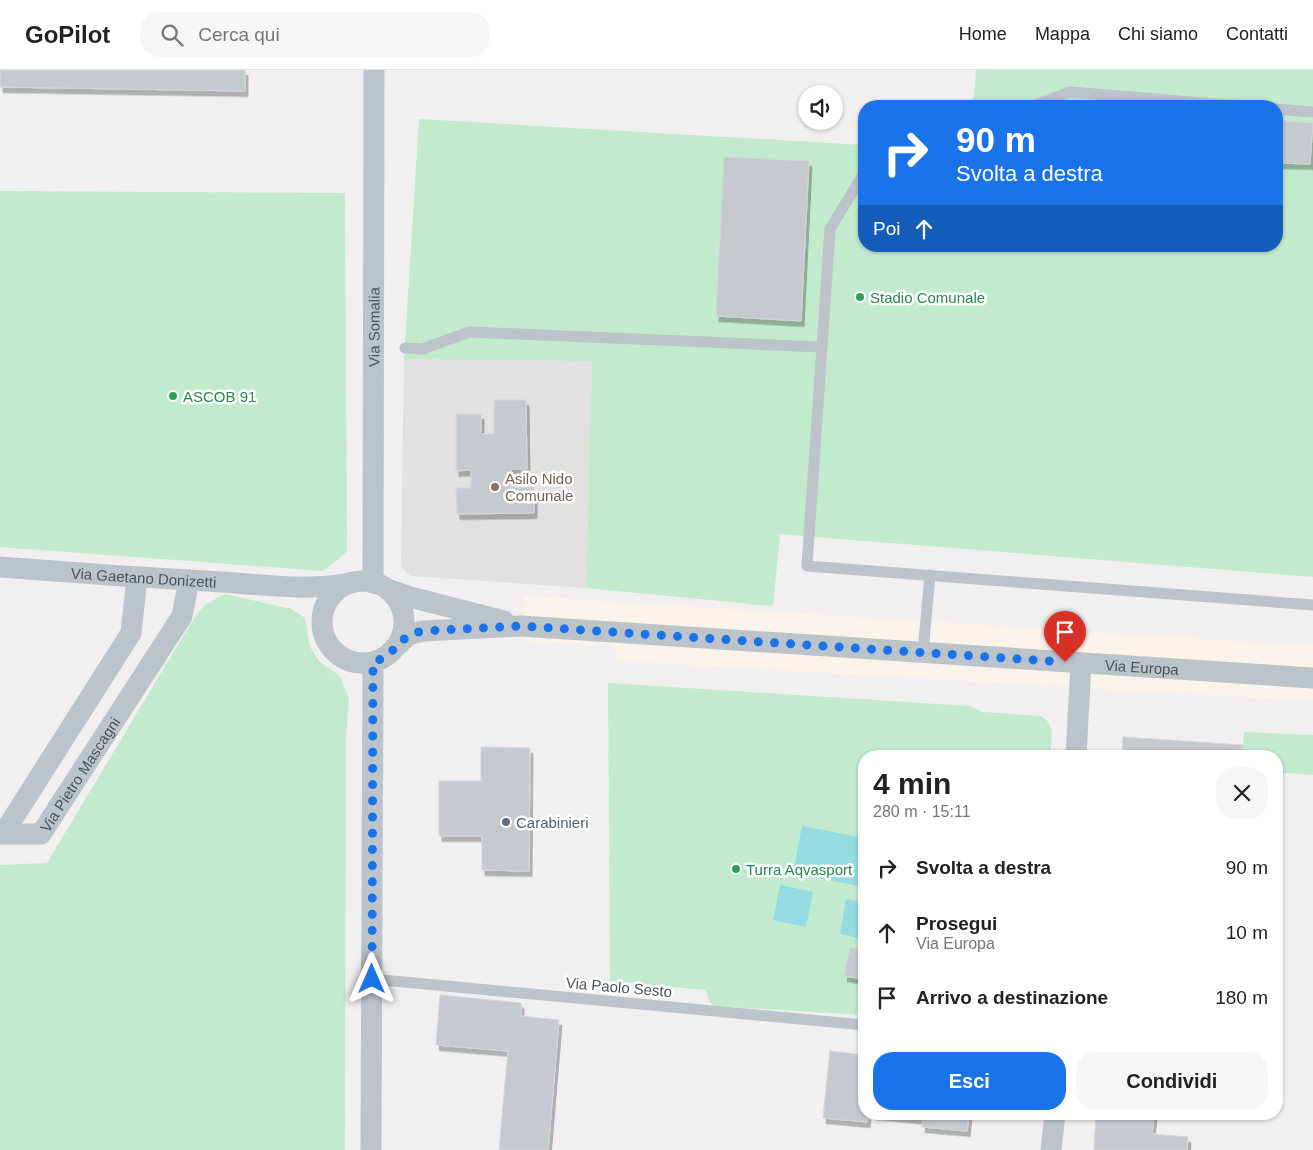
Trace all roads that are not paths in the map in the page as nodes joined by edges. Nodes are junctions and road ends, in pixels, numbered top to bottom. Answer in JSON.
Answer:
{"nodes":[{"id":1,"x":374,"y":70,"type":"edge"},
{"id":2,"x":1048,"y":100,"type":"edge"},
{"id":3,"x":1167,"y":100,"type":"edge"},
{"id":4,"x":1283,"y":110,"type":"edge"},
{"id":5,"x":1313,"y":112,"type":"edge"},
{"id":6,"x":858,"y":183,"type":"edge"},
{"id":7,"x":822,"y":347,"type":"junction"},
{"id":8,"x":405,"y":348,"type":"dead end"},
{"id":9,"x":0,"y":567,"type":"edge"},
{"id":10,"x":930,"y":575,"type":"junction"},
{"id":11,"x":136,"y":578,"type":"junction"},
{"id":12,"x":189,"y":580,"type":"junction"},
{"id":13,"x":371,"y":584,"type":"junction"},
{"id":14,"x":287,"y":586,"type":"junction"},
{"id":15,"x":1313,"y":605,"type":"edge"},
{"id":16,"x":521,"y":626,"type":"junction"},
{"id":17,"x":323,"y":629,"type":"junction"},
{"id":18,"x":398,"y":645,"type":"junction"},
{"id":19,"x":923,"y":652,"type":"junction"},
{"id":20,"x":373,"y":662,"type":"junction"},
{"id":21,"x":1081,"y":663,"type":"junction"},
{"id":22,"x":1313,"y":678,"type":"edge"},
{"id":23,"x":1076,"y":750,"type":"edge"},
{"id":24,"x":2,"y":834,"type":"edge"},
{"id":25,"x":372,"y":979,"type":"junction"},
{"id":26,"x":858,"y":1024,"type":"edge"},
{"id":27,"x":1054,"y":1120,"type":"edge"},
{"id":28,"x":371,"y":1150,"type":"edge"},
{"id":29,"x":1052,"y":1150,"type":"edge"}],
"edges":[{"from":1,"to":13,"type":"street","name":"Via Somalia"},
{"from":2,"to":3,"type":"lane"},
{"from":4,"to":5,"type":"lane"},
{"from":6,"to":7,"type":"lane"},
{"from":7,"to":8,"type":"lane"},
{"from":7,"to":10,"type":"lane"},
{"from":9,"to":11,"type":"street","name":"Via Gaetano Donizetti"},
{"from":10,"to":15,"type":"lane"},
{"from":10,"to":19,"type":"lane"},
{"from":11,"to":12,"type":"street","name":"Via Gaetano Donizetti"},
{"from":11,"to":24,"type":"street","name":"Via Pietro Mascagni"},
{"from":12,"to":14,"type":"street","name":"Via Gaetano Donizetti"},
{"from":12,"to":24,"type":"street","name":"Via Pietro Mascagni"},
{"from":13,"to":14,"type":"street","name":"Via Gaetano Donizetti"},
{"from":13,"to":16,"type":"street","name":"Via Europa"},
{"from":13,"to":17,"type":"street"},
{"from":13,"to":18,"type":"street"},
{"from":14,"to":17,"type":"street"},
{"from":16,"to":18,"type":"street","name":"Via Europa"},
{"from":16,"to":19,"type":"street","name":"Via Europa"},
{"from":17,"to":20,"type":"street"},
{"from":18,"to":20,"type":"street"},
{"from":19,"to":21,"type":"street","name":"Via Europa"},
{"from":20,"to":25,"type":"street"},
{"from":21,"to":22,"type":"street","name":"Via Europa"},
{"from":21,"to":23,"type":"street"},
{"from":25,"to":26,"type":"lane","name":"Via Paolo Sesto"},
{"from":25,"to":28,"type":"street"},
{"from":27,"to":29,"type":"street"}]}
